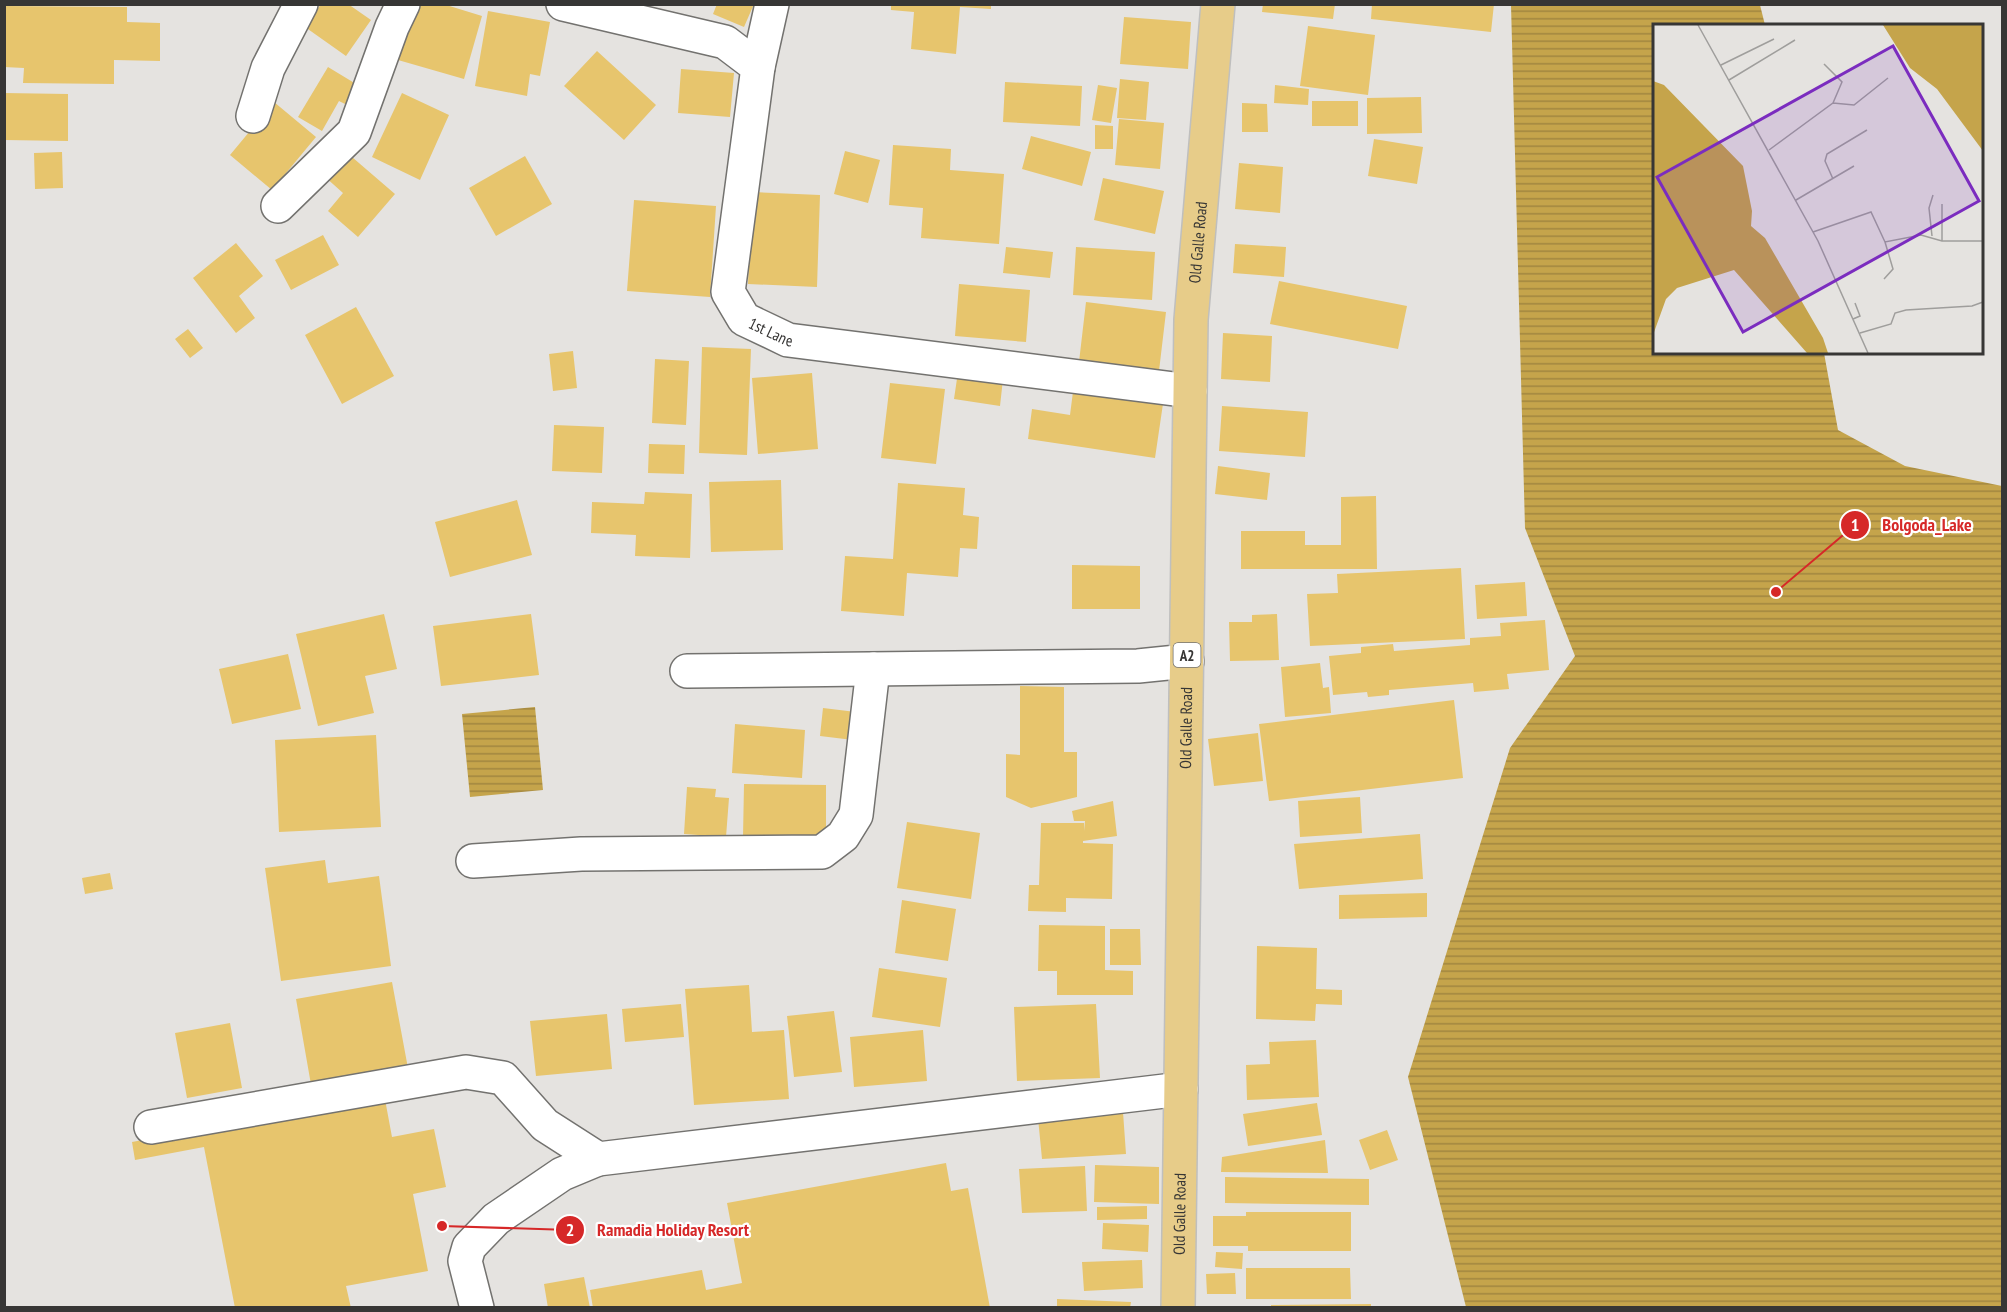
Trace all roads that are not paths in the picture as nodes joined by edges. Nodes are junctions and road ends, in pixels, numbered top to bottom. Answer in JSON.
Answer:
{"nodes":[{"id":1,"x":301,"y":4,"type":"edge"},
{"id":2,"x":403,"y":4,"type":"edge"},
{"id":3,"x":563,"y":4,"type":"edge"},
{"id":4,"x":772,"y":4,"type":"edge"},
{"id":5,"x":1218,"y":4,"type":"edge"},
{"id":6,"x":758,"y":67,"type":"junction"},
{"id":7,"x":254,"y":116,"type":"dead end"},
{"id":8,"x":278,"y":206,"type":"dead end"},
{"id":9,"x":1190,"y":391,"type":"junction"},
{"id":10,"x":1186,"y":661,"type":"junction"},
{"id":11,"x":873,"y":669,"type":"junction"},
{"id":12,"x":687,"y":671,"type":"dead end"},
{"id":13,"x":473,"y":861,"type":"dead end"},
{"id":14,"x":1181,"y":1089,"type":"junction"},
{"id":15,"x":152,"y":1127,"type":"dead end"},
{"id":16,"x":598,"y":1159,"type":"junction"},
{"id":17,"x":477,"y":1308,"type":"edge"},
{"id":18,"x":1178,"y":1308,"type":"edge"}],
"edges":[{"from":1,"to":7,"type":"street"},
{"from":2,"to":8,"type":"street"},
{"from":3,"to":6,"type":"street"},
{"from":4,"to":6,"type":"street","name":"1st Lane"},
{"from":5,"to":9,"type":"highway","name":"Old Galle Road","number":"A2"},
{"from":6,"to":9,"type":"street","name":"1st Lane"},
{"from":9,"to":10,"type":"highway","name":"Old Galle Road","number":"A2"},
{"from":10,"to":11,"type":"street"},
{"from":10,"to":14,"type":"highway","name":"Old Galle Road","number":"A2"},
{"from":11,"to":12,"type":"street"},
{"from":11,"to":13,"type":"street"},
{"from":14,"to":16,"type":"street"},
{"from":14,"to":18,"type":"highway","name":"Old Galle Road","number":"A2"},
{"from":15,"to":16,"type":"street"},
{"from":16,"to":17,"type":"street"}]}
